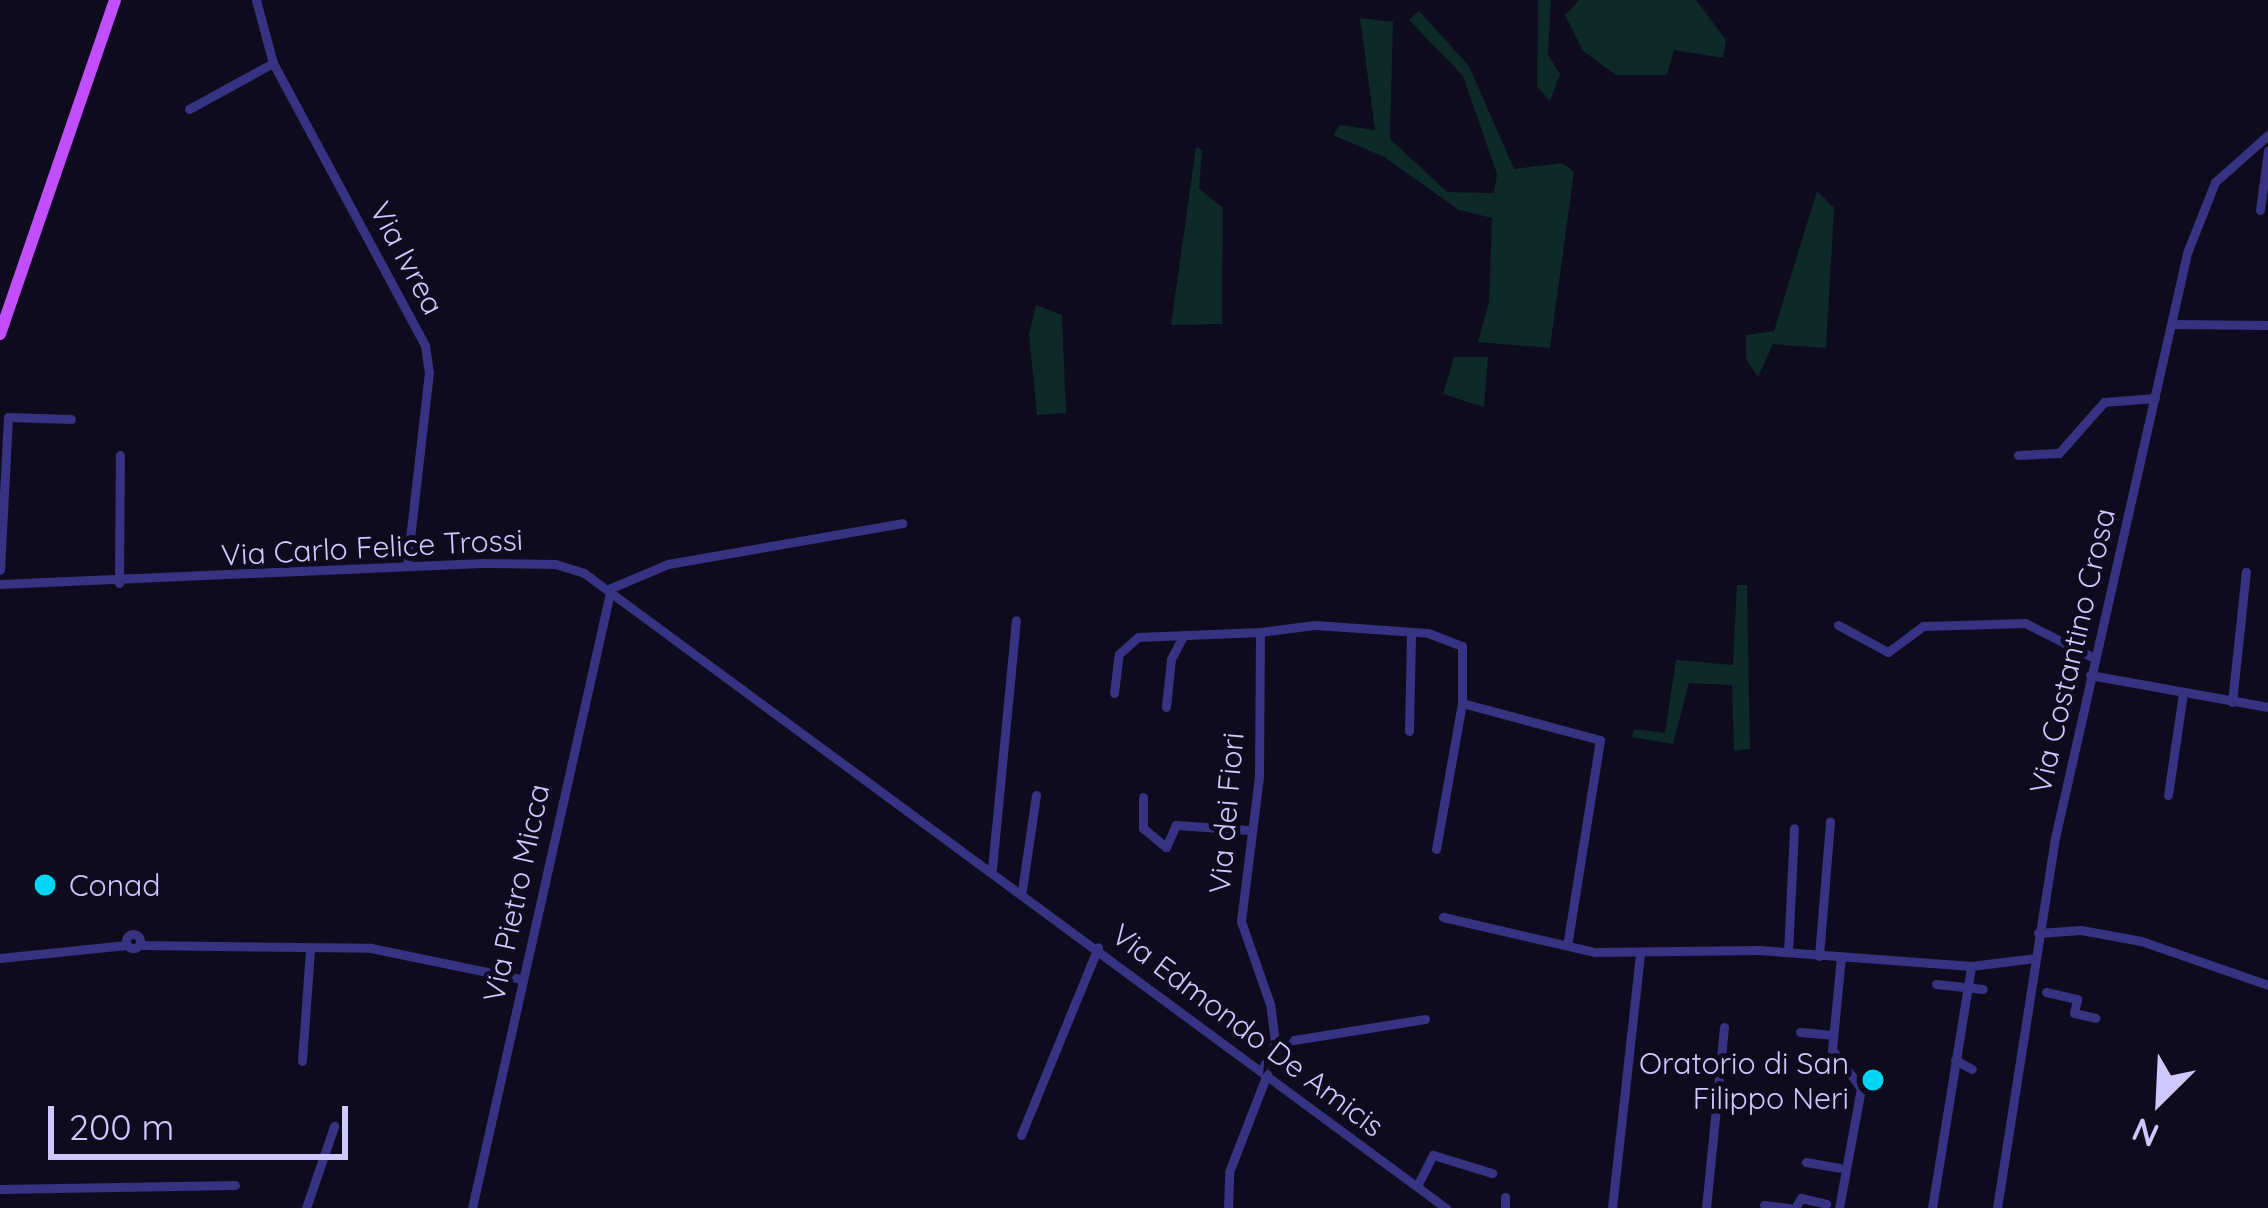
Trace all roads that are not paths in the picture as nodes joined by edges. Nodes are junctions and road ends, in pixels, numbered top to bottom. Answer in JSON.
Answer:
{"nodes":[{"id":1,"x":115,"y":0,"type":"edge"},
{"id":2,"x":256,"y":0,"type":"edge"},
{"id":3,"x":273,"y":63,"type":"junction"},
{"id":4,"x":189,"y":109,"type":"dead end"},
{"id":5,"x":2268,"y":135,"type":"edge"},
{"id":6,"x":2268,"y":151,"type":"edge"},
{"id":7,"x":2260,"y":210,"type":"dead end"},
{"id":8,"x":2172,"y":324,"type":"junction"},
{"id":9,"x":2268,"y":325,"type":"edge"},
{"id":10,"x":0,"y":334,"type":"edge"},
{"id":11,"x":2155,"y":398,"type":"junction"},
{"id":12,"x":71,"y":419,"type":"dead end"},
{"id":13,"x":2,"y":454,"type":"edge"},
{"id":14,"x":120,"y":455,"type":"dead end"},
{"id":15,"x":2018,"y":455,"type":"dead end"},
{"id":16,"x":902,"y":524,"type":"dead end"},
{"id":17,"x":406,"y":566,"type":"junction"},
{"id":18,"x":0,"y":571,"type":"edge"},
{"id":19,"x":2246,"y":572,"type":"dead end"},
{"id":20,"x":119,"y":583,"type":"junction"},
{"id":21,"x":0,"y":584,"type":"edge"},
{"id":22,"x":610,"y":588,"type":"junction"},
{"id":23,"x":1016,"y":620,"type":"dead end"},
{"id":24,"x":1838,"y":626,"type":"dead end"},
{"id":25,"x":1260,"y":632,"type":"junction"},
{"id":26,"x":1411,"y":632,"type":"junction"},
{"id":27,"x":1184,"y":635,"type":"junction"},
{"id":28,"x":2095,"y":658,"type":"junction"},
{"id":29,"x":2090,"y":675,"type":"junction"},
{"id":30,"x":1114,"y":693,"type":"dead end"},
{"id":31,"x":2182,"y":694,"type":"junction"},
{"id":32,"x":2233,"y":702,"type":"junction"},
{"id":33,"x":1462,"y":703,"type":"junction"},
{"id":34,"x":1166,"y":706,"type":"dead end"},
{"id":35,"x":2268,"y":706,"type":"edge"},
{"id":36,"x":1408,"y":731,"type":"dead end"},
{"id":37,"x":1036,"y":795,"type":"dead end"},
{"id":38,"x":2168,"y":795,"type":"dead end"},
{"id":39,"x":1143,"y":797,"type":"dead end"},
{"id":40,"x":908,"y":808,"type":"joint"},
{"id":41,"x":1830,"y":821,"type":"dead end"},
{"id":42,"x":1794,"y":828,"type":"dead end"},
{"id":43,"x":1249,"y":830,"type":"junction"},
{"id":44,"x":1436,"y":849,"type":"dead end"},
{"id":45,"x":992,"y":869,"type":"junction"},
{"id":46,"x":1022,"y":890,"type":"junction"},
{"id":47,"x":1444,"y":917,"type":"dead end"},
{"id":48,"x":2038,"y":933,"type":"junction"},
{"id":49,"x":1568,"y":940,"type":"junction"},
{"id":50,"x":1099,"y":947,"type":"junction"},
{"id":51,"x":310,"y":949,"type":"junction"},
{"id":52,"x":1788,"y":952,"type":"junction"},
{"id":53,"x":1640,"y":954,"type":"junction"},
{"id":54,"x":1820,"y":956,"type":"junction"},
{"id":55,"x":1841,"y":957,"type":"junction"},
{"id":56,"x":0,"y":958,"type":"edge"},
{"id":57,"x":2035,"y":958,"type":"junction"},
{"id":58,"x":1971,"y":966,"type":"junction"},
{"id":59,"x":521,"y":979,"type":"junction"},
{"id":60,"x":1936,"y":984,"type":"dead end"},
{"id":61,"x":1968,"y":985,"type":"junction"},
{"id":62,"x":2268,"y":985,"type":"edge"},
{"id":63,"x":1983,"y":988,"type":"dead end"},
{"id":64,"x":2038,"y":991,"type":"junction"},
{"id":65,"x":2096,"y":1018,"type":"dead end"},
{"id":66,"x":1425,"y":1019,"type":"dead end"},
{"id":67,"x":1724,"y":1028,"type":"dead end"},
{"id":68,"x":1800,"y":1032,"type":"dead end"},
{"id":69,"x":1832,"y":1035,"type":"junction"},
{"id":70,"x":1275,"y":1043,"type":"junction"},
{"id":71,"x":1955,"y":1060,"type":"junction"},
{"id":72,"x":302,"y":1061,"type":"dead end"},
{"id":73,"x":1972,"y":1069,"type":"dead end"},
{"id":74,"x":1265,"y":1072,"type":"junction"},
{"id":75,"x":334,"y":1126,"type":"dead end"},
{"id":76,"x":1021,"y":1135,"type":"dead end"},
{"id":77,"x":1806,"y":1162,"type":"dead end"},
{"id":78,"x":1843,"y":1170,"type":"junction"},
{"id":79,"x":1492,"y":1173,"type":"dead end"},
{"id":80,"x":235,"y":1185,"type":"dead end"},
{"id":81,"x":1417,"y":1186,"type":"junction"},
{"id":82,"x":0,"y":1189,"type":"edge"},
{"id":83,"x":1764,"y":1205,"type":"edge"},
{"id":84,"x":1835,"y":1207,"type":"edge"},
{"id":85,"x":306,"y":1208,"type":"edge"},
{"id":86,"x":472,"y":1208,"type":"edge"},
{"id":87,"x":1228,"y":1208,"type":"edge"},
{"id":88,"x":1447,"y":1208,"type":"edge"},
{"id":89,"x":1612,"y":1208,"type":"edge"},
{"id":90,"x":1706,"y":1208,"type":"edge"},
{"id":91,"x":1792,"y":1208,"type":"edge"},
{"id":92,"x":1932,"y":1208,"type":"edge"},
{"id":93,"x":1997,"y":1208,"type":"edge"}],
"edges":[{"from":1,"to":10,"type":"main road"},
{"from":2,"to":3,"type":"street","name":"Via Ivrea"},
{"from":3,"to":4,"type":"street"},
{"from":3,"to":17,"type":"street","name":"Via Ivrea"},
{"from":5,"to":8,"type":"street","name":"Via Costantino Crosa"},
{"from":6,"to":7,"type":"street"},
{"from":8,"to":9,"type":"street"},
{"from":8,"to":11,"type":"street","name":"Via Costantino Crosa"},
{"from":11,"to":15,"type":"street"},
{"from":11,"to":28,"type":"street","name":"Via Costantino Crosa"},
{"from":12,"to":13,"type":"street"},
{"from":13,"to":18,"type":"street"},
{"from":14,"to":20,"type":"street"},
{"from":16,"to":22,"type":"street"},
{"from":17,"to":20,"type":"street","name":"Via Carlo Felice Trossi"},
{"from":17,"to":22,"type":"street","name":"Via Carlo Felice Trossi"},
{"from":19,"to":32,"type":"street"},
{"from":20,"to":21,"type":"street","name":"Via Carlo Felice Trossi"},
{"from":22,"to":40,"type":"street","name":"Via Carlo Felice Trossi"},
{"from":22,"to":59,"type":"street","name":"Via Pietro Micca"},
{"from":23,"to":45,"type":"street"},
{"from":24,"to":28,"type":"street"},
{"from":25,"to":26,"type":"street"},
{"from":25,"to":27,"type":"street"},
{"from":25,"to":43,"type":"street","name":"Via dei Fiori"},
{"from":26,"to":33,"type":"street"},
{"from":26,"to":36,"type":"street"},
{"from":27,"to":30,"type":"street"},
{"from":27,"to":34,"type":"street"},
{"from":28,"to":29,"type":"street","name":"Via Costantino Crosa"},
{"from":29,"to":31,"type":"street"},
{"from":29,"to":48,"type":"street","name":"Via Costantino Crosa"},
{"from":31,"to":32,"type":"street"},
{"from":31,"to":38,"type":"street"},
{"from":32,"to":35,"type":"street"},
{"from":33,"to":44,"type":"street"},
{"from":33,"to":49,"type":"street"},
{"from":37,"to":46,"type":"street"},
{"from":39,"to":43,"type":"street"},
{"from":40,"to":45,"type":"street","name":"Via Edmondo De Amicis"},
{"from":41,"to":54,"type":"street"},
{"from":42,"to":52,"type":"street"},
{"from":43,"to":70,"type":"street","name":"Via dei Fiori"},
{"from":45,"to":46,"type":"street","name":"Via Edmondo De Amicis"},
{"from":46,"to":50,"type":"street","name":"Via Edmondo De Amicis"},
{"from":47,"to":49,"type":"street"},
{"from":48,"to":57,"type":"street","name":"Via Costantino Crosa"},
{"from":48,"to":62,"type":"street"},
{"from":49,"to":53,"type":"street"},
{"from":50,"to":74,"type":"street","name":"Via Edmondo De Amicis"},
{"from":50,"to":76,"type":"street"},
{"from":51,"to":56,"type":"street"},
{"from":51,"to":59,"type":"street"},
{"from":51,"to":72,"type":"street"},
{"from":52,"to":53,"type":"street"},
{"from":52,"to":54,"type":"street"},
{"from":53,"to":89,"type":"street"},
{"from":54,"to":55,"type":"street"},
{"from":55,"to":58,"type":"street"},
{"from":55,"to":69,"type":"street"},
{"from":57,"to":58,"type":"street"},
{"from":57,"to":64,"type":"street","name":"Via Costantino Crosa"},
{"from":58,"to":61,"type":"street"},
{"from":59,"to":86,"type":"street","name":"Via Pietro Micca"},
{"from":60,"to":61,"type":"street"},
{"from":61,"to":63,"type":"street"},
{"from":61,"to":71,"type":"street"},
{"from":64,"to":65,"type":"street"},
{"from":64,"to":93,"type":"street","name":"Via Costantino Crosa"},
{"from":66,"to":70,"type":"street"},
{"from":67,"to":90,"type":"street"},
{"from":68,"to":69,"type":"street"},
{"from":69,"to":78,"type":"street"},
{"from":70,"to":74,"type":"street"},
{"from":71,"to":73,"type":"street"},
{"from":71,"to":92,"type":"street"},
{"from":74,"to":81,"type":"street","name":"Via Edmondo De Amicis"},
{"from":74,"to":87,"type":"street"},
{"from":75,"to":85,"type":"street"},
{"from":77,"to":78,"type":"street"},
{"from":78,"to":84,"type":"street"},
{"from":79,"to":81,"type":"street"},
{"from":80,"to":82,"type":"street"},
{"from":81,"to":88,"type":"street","name":"Via Edmondo De Amicis"},
{"from":83,"to":91,"type":"street"},
{"from":84,"to":91,"type":"street"}]}
